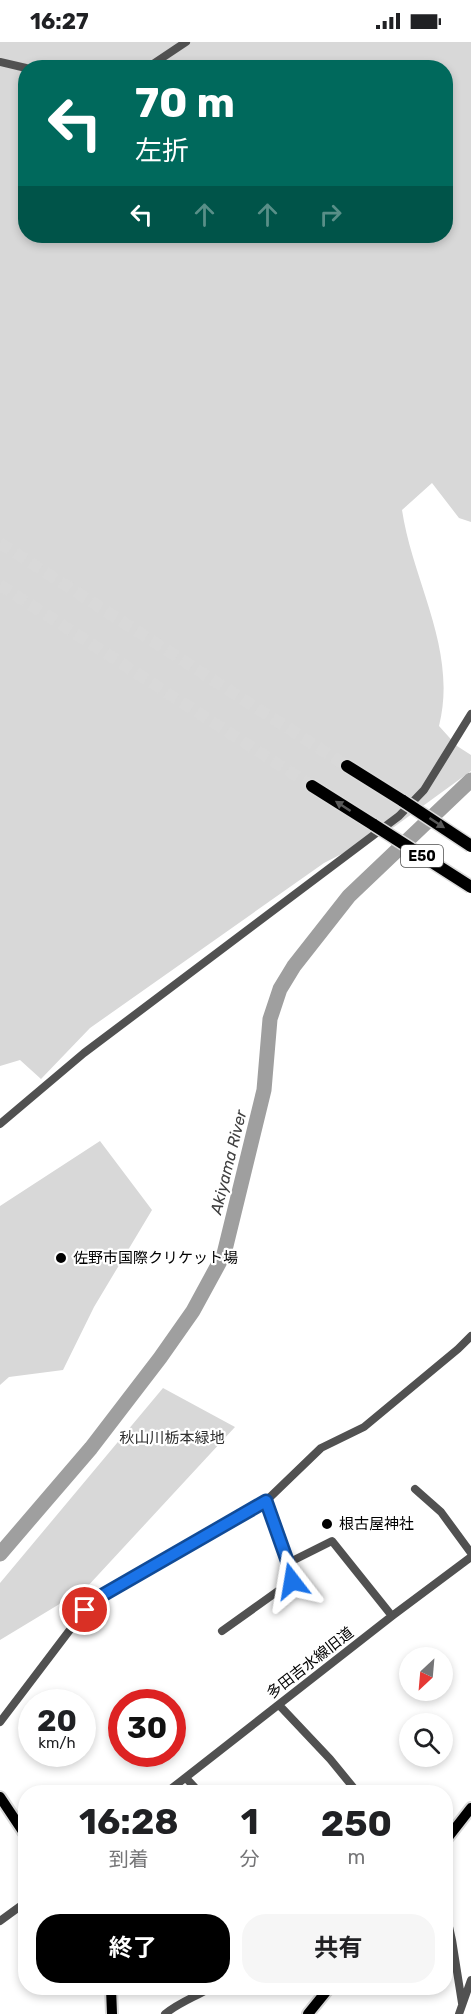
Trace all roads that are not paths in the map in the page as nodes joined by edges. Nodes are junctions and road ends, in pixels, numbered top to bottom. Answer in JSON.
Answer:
{"nodes":[{"id":1,"x":186,"y":42,"type":"edge"},
{"id":2,"x":159,"y":60,"type":"edge"},
{"id":3,"x":0,"y":62,"type":"edge"},
{"id":4,"x":18,"y":66,"type":"edge"},
{"id":5,"x":471,"y":714,"type":"edge"},
{"id":6,"x":347,"y":766,"type":"tunnel mouth"},
{"id":7,"x":312,"y":786,"type":"tunnel mouth"},
{"id":8,"x":471,"y":846,"type":"edge"},
{"id":9,"x":471,"y":887,"type":"edge"},
{"id":10,"x":0,"y":1124,"type":"edge"},
{"id":11,"x":471,"y":1336,"type":"edge"},
{"id":12,"x":415,"y":1489,"type":"dead end"},
{"id":13,"x":266,"y":1501,"type":"junction"},
{"id":14,"x":471,"y":1553,"type":"edge"},
{"id":15,"x":471,"y":1557,"type":"edge"},
{"id":16,"x":288,"y":1563,"type":"junction"},
{"id":17,"x":392,"y":1616,"type":"junction"},
{"id":18,"x":222,"y":1631,"type":"dead end"},
{"id":19,"x":279,"y":1705,"type":"junction"},
{"id":20,"x":0,"y":1722,"type":"edge"},
{"id":21,"x":186,"y":1778,"type":"junction"},
{"id":22,"x":176,"y":1785,"type":"edge"},
{"id":23,"x":192,"y":1785,"type":"edge"},
{"id":24,"x":351,"y":1785,"type":"edge"},
{"id":25,"x":0,"y":1797,"type":"edge"},
{"id":26,"x":471,"y":1808,"type":"edge"},
{"id":27,"x":18,"y":1824,"type":"edge"},
{"id":28,"x":453,"y":1831,"type":"edge"},
{"id":29,"x":18,"y":1908,"type":"edge"},
{"id":30,"x":0,"y":1921,"type":"edge"},
{"id":31,"x":453,"y":1940,"type":"edge"},
{"id":32,"x":471,"y":1980,"type":"edge"},
{"id":33,"x":111,"y":1995,"type":"edge"},
{"id":34,"x":199,"y":1995,"type":"edge"},
{"id":35,"x":323,"y":1995,"type":"edge"},
{"id":36,"x":462,"y":2003,"type":"junction"},
{"id":37,"x":112,"y":2014,"type":"edge"},
{"id":38,"x":165,"y":2014,"type":"edge"},
{"id":39,"x":308,"y":2014,"type":"edge"},
{"id":40,"x":459,"y":2014,"type":"edge"}],
"edges":[{"from":1,"to":2,"type":"street"},
{"from":3,"to":4,"type":"street"},
{"from":5,"to":10,"type":"street"},
{"from":6,"to":8,"type":"highway","number":"E50","one_way":true,"bridge":true},
{"from":9,"to":7,"type":"highway","number":"E50","one_way":true,"bridge":true},
{"from":11,"to":13,"type":"street"},
{"from":12,"to":14,"type":"street"},
{"from":13,"to":16,"type":"street"},
{"from":13,"to":20,"type":"street"},
{"from":15,"to":17,"type":"street","name":"多田吉水線旧道"},
{"from":16,"to":17,"type":"street"},
{"from":16,"to":18,"type":"street"},
{"from":17,"to":19,"type":"street","name":"多田吉水線旧道"},
{"from":19,"to":21,"type":"street","name":"多田吉水線旧道"},
{"from":19,"to":24,"type":"street"},
{"from":21,"to":22,"type":"street","name":"多田吉水線旧道"},
{"from":21,"to":23,"type":"street"},
{"from":25,"to":27,"type":"main road"},
{"from":26,"to":28,"type":"main road"},
{"from":29,"to":30,"type":"street"},
{"from":31,"to":36,"type":"street"},
{"from":32,"to":36,"type":"street"},
{"from":33,"to":37,"type":"main road"},
{"from":34,"to":38,"type":"street"},
{"from":35,"to":39,"type":"main road"},
{"from":36,"to":40,"type":"street"}]}
